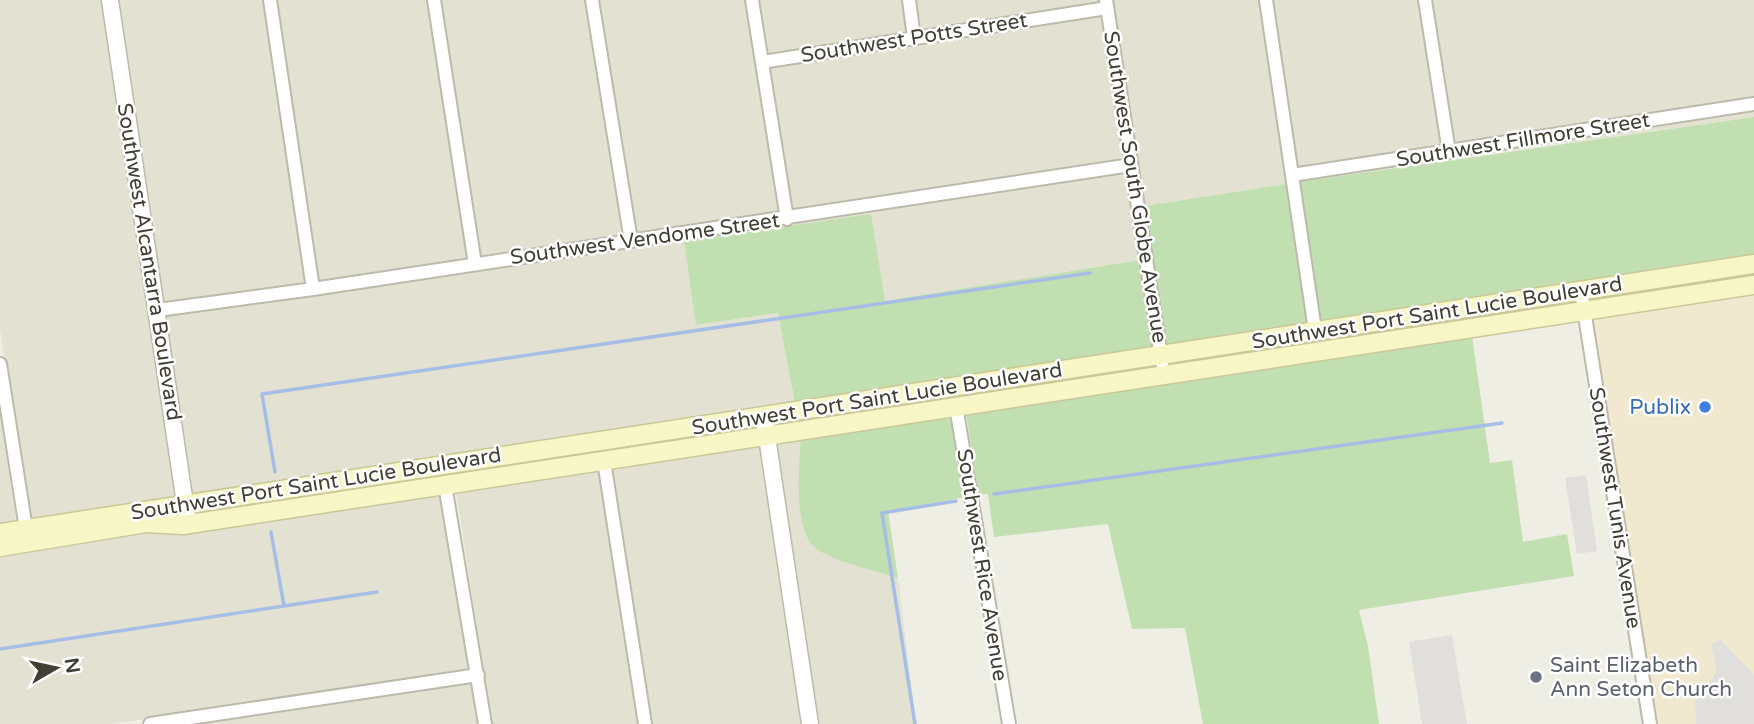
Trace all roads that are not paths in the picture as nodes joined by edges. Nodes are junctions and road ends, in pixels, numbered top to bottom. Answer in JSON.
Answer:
{"nodes":[{"id":1,"x":110,"y":0,"type":"edge"},
{"id":2,"x":270,"y":0,"type":"edge"},
{"id":3,"x":434,"y":0,"type":"edge"},
{"id":4,"x":592,"y":0,"type":"edge"},
{"id":5,"x":752,"y":0,"type":"edge"},
{"id":6,"x":909,"y":0,"type":"edge"},
{"id":7,"x":1266,"y":0,"type":"edge"},
{"id":8,"x":1425,"y":0,"type":"edge"},
{"id":9,"x":1106,"y":4,"type":"edge"},
{"id":10,"x":914,"y":38,"type":"junction"},
{"id":11,"x":762,"y":62,"type":"junction"},
{"id":12,"x":1754,"y":104,"type":"edge"},
{"id":13,"x":1449,"y":152,"type":"junction"},
{"id":14,"x":1131,"y":165,"type":"junction"},
{"id":15,"x":1292,"y":175,"type":"junction"},
{"id":16,"x":786,"y":219,"type":"junction"},
{"id":17,"x":631,"y":241,"type":"junction"},
{"id":18,"x":475,"y":264,"type":"junction"},
{"id":19,"x":1754,"y":264,"type":"edge"},
{"id":20,"x":1754,"y":285,"type":"edge"},
{"id":21,"x":313,"y":289,"type":"junction"},
{"id":22,"x":1581,"y":291,"type":"junction"},
{"id":23,"x":158,"y":310,"type":"junction"},
{"id":24,"x":1584,"y":312,"type":"junction"},
{"id":25,"x":1315,"y":330,"type":"junction"},
{"id":26,"x":1161,"y":355,"type":"junction"},
{"id":27,"x":0,"y":364,"type":"edge"},
{"id":28,"x":1164,"y":374,"type":"junction"},
{"id":29,"x":956,"y":406,"type":"junction"},
{"id":30,"x":764,"y":416,"type":"junction"},
{"id":31,"x":767,"y":437,"type":"junction"},
{"id":32,"x":604,"y":461,"type":"junction"},
{"id":33,"x":445,"y":485,"type":"junction"},
{"id":34,"x":185,"y":504,"type":"junction"},
{"id":35,"x":188,"y":524,"type":"junction"},
{"id":36,"x":26,"y":529,"type":"junction"},
{"id":37,"x":0,"y":533,"type":"edge"},
{"id":38,"x":0,"y":547,"type":"edge"},
{"id":39,"x":478,"y":675,"type":"junction"},
{"id":40,"x":150,"y":724,"type":"edge"},
{"id":41,"x":485,"y":724,"type":"edge"},
{"id":42,"x":645,"y":724,"type":"edge"},
{"id":43,"x":810,"y":724,"type":"edge"},
{"id":44,"x":1009,"y":724,"type":"edge"},
{"id":45,"x":1650,"y":724,"type":"edge"}],
"edges":[{"from":1,"to":23,"type":"street","name":"Southwest Alcantarra Boulevard"},
{"from":2,"to":21,"type":"street"},
{"from":3,"to":18,"type":"street"},
{"from":4,"to":17,"type":"street"},
{"from":5,"to":11,"type":"street"},
{"from":6,"to":10,"type":"street"},
{"from":7,"to":15,"type":"street"},
{"from":8,"to":13,"type":"street"},
{"from":9,"to":10,"type":"street","name":"Southwest Potts Street"},
{"from":9,"to":14,"type":"street","name":"Southwest South Globe Avenue"},
{"from":10,"to":11,"type":"street","name":"Southwest Potts Street"},
{"from":11,"to":16,"type":"street"},
{"from":12,"to":13,"type":"street","name":"Southwest Fillmore Street"},
{"from":13,"to":15,"type":"street","name":"Southwest Fillmore Street"},
{"from":14,"to":16,"type":"street","name":"Southwest Vendome Street"},
{"from":14,"to":26,"type":"street","name":"Southwest South Globe Avenue"},
{"from":15,"to":25,"type":"street"},
{"from":16,"to":17,"type":"street","name":"Southwest Vendome Street"},
{"from":17,"to":18,"type":"street","name":"Southwest Vendome Street"},
{"from":18,"to":21,"type":"street","name":"Southwest Vendome Street"},
{"from":19,"to":22,"type":"main road","name":"Southwest Port Saint Lucie Boulevard"},
{"from":20,"to":24,"type":"main road","name":"Southwest Port Saint Lucie Boulevard"},
{"from":21,"to":23,"type":"street","name":"Southwest Vendome Street"},
{"from":22,"to":24,"type":"street","name":"Southwest Tunis Avenue"},
{"from":22,"to":25,"type":"main road","name":"Southwest Port Saint Lucie Boulevard"},
{"from":23,"to":34,"type":"street","name":"Southwest Alcantarra Boulevard"},
{"from":24,"to":28,"type":"main road","name":"Southwest Port Saint Lucie Boulevard"},
{"from":24,"to":45,"type":"street","name":"Southwest Tunis Avenue"},
{"from":25,"to":26,"type":"main road","name":"Southwest Port Saint Lucie Boulevard"},
{"from":26,"to":28,"type":"street","name":"Southwest South Globe Avenue"},
{"from":26,"to":30,"type":"main road","name":"Southwest Port Saint Lucie Boulevard"},
{"from":27,"to":36,"type":"street"},
{"from":28,"to":29,"type":"main road","name":"Southwest Port Saint Lucie Boulevard"},
{"from":29,"to":31,"type":"main road","name":"Southwest Port Saint Lucie Boulevard"},
{"from":29,"to":44,"type":"street","name":"Southwest Rice Avenue"},
{"from":30,"to":31,"type":"street"},
{"from":30,"to":34,"type":"main road","name":"Southwest Port Saint Lucie Boulevard"},
{"from":31,"to":32,"type":"main road","name":"Southwest Port Saint Lucie Boulevard"},
{"from":31,"to":43,"type":"street"},
{"from":32,"to":33,"type":"main road","name":"Southwest Port Saint Lucie Boulevard"},
{"from":32,"to":42,"type":"street"},
{"from":33,"to":35,"type":"main road","name":"Southwest Port Saint Lucie Boulevard"},
{"from":33,"to":39,"type":"street"},
{"from":34,"to":35,"type":"street","name":"Southwest Alcantarra Boulevard"},
{"from":34,"to":36,"type":"main road","name":"Southwest Port Saint Lucie Boulevard"},
{"from":35,"to":38,"type":"main road","name":"Southwest Port Saint Lucie Boulevard"},
{"from":36,"to":37,"type":"main road","name":"Southwest Port Saint Lucie Boulevard"},
{"from":39,"to":40,"type":"street"},
{"from":39,"to":41,"type":"street"}]}
